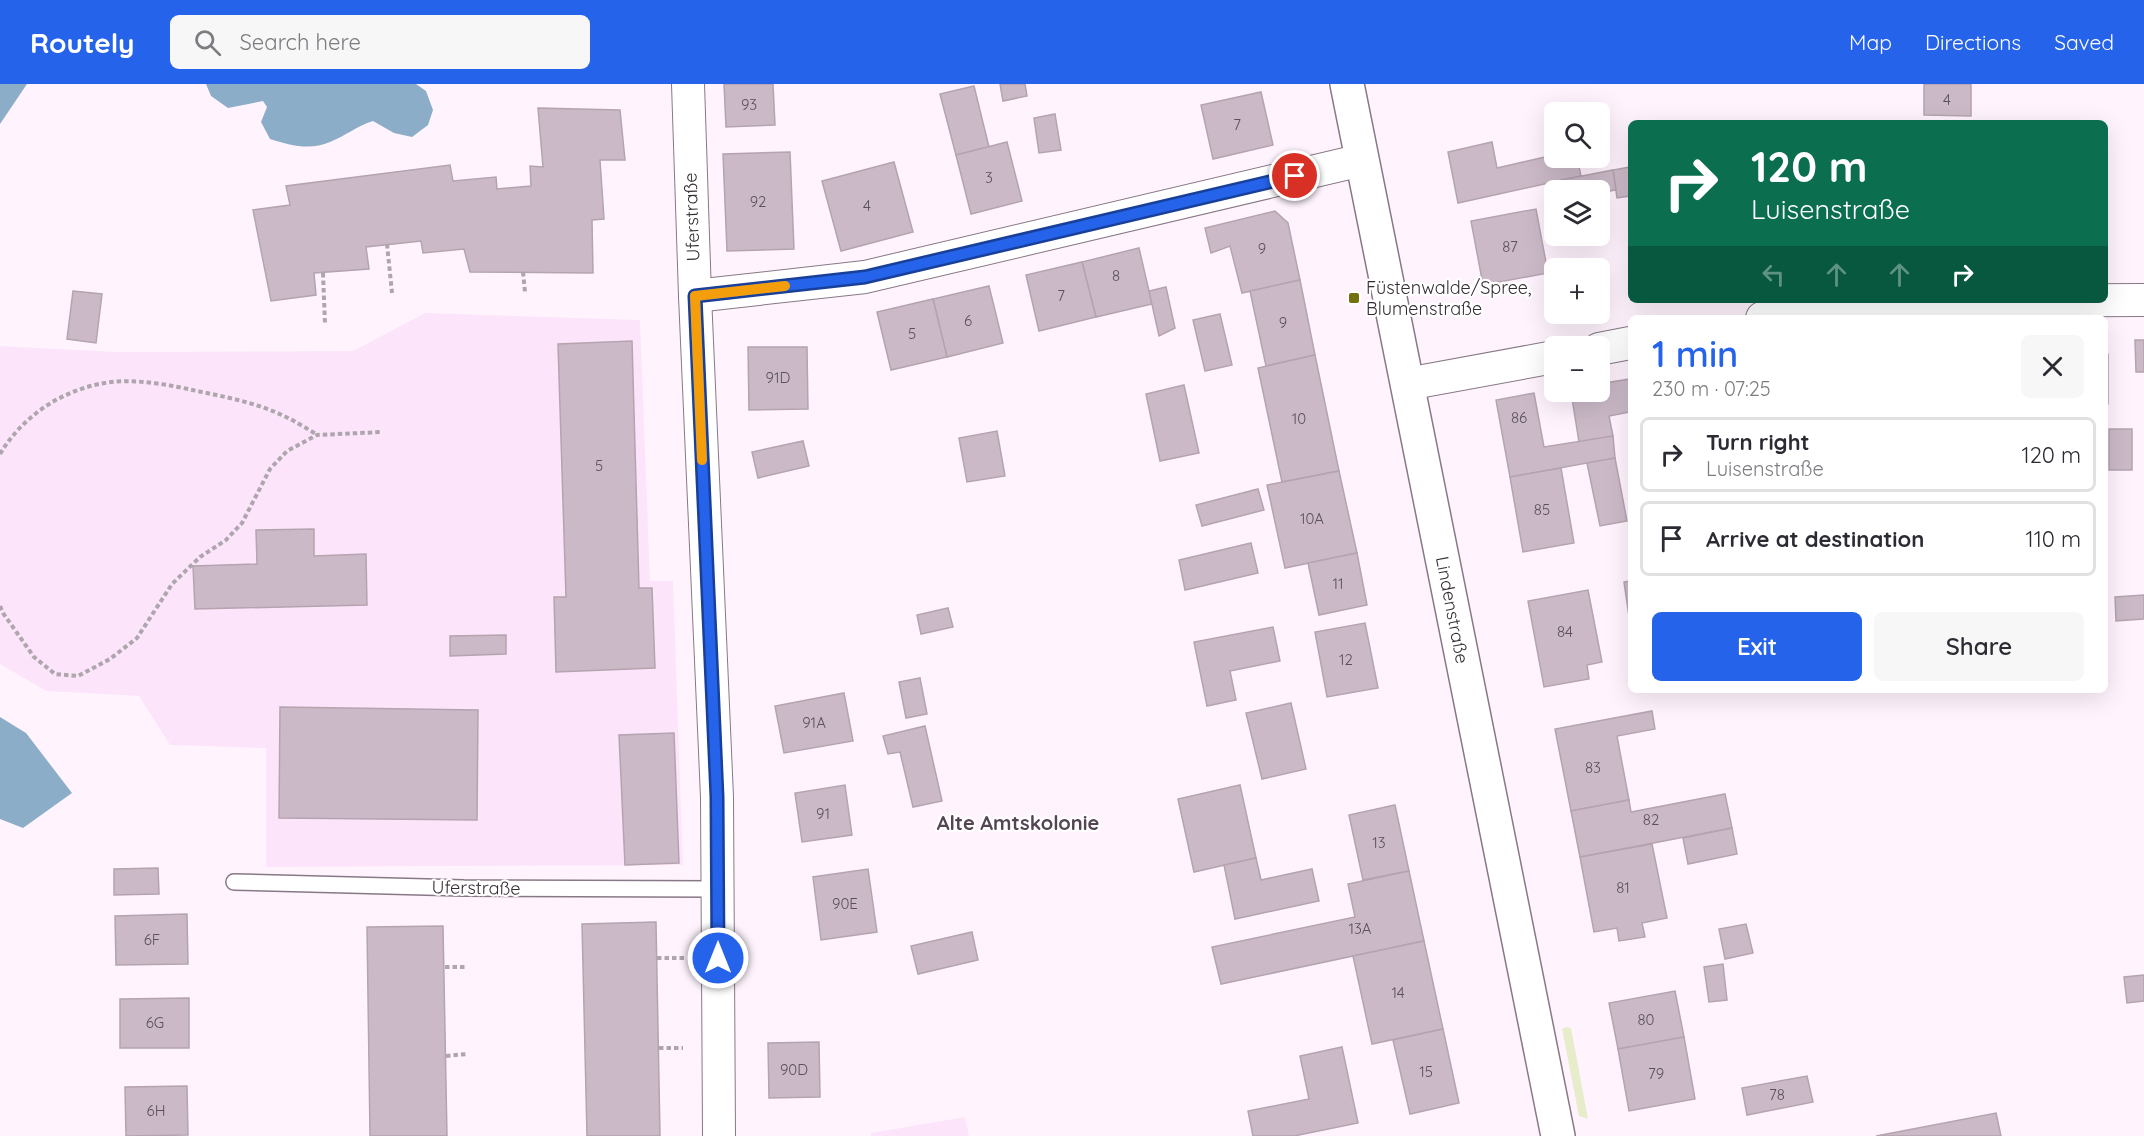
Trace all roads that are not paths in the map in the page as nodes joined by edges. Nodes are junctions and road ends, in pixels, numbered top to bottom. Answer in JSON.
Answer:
{"nodes":[{"id":1,"x":688,"y":84,"type":"edge"},
{"id":2,"x":1347,"y":84,"type":"edge"},
{"id":3,"x":1362,"y":160,"type":"junction"},
{"id":4,"x":695,"y":296,"type":"junction"},
{"id":5,"x":2108,"y":300,"type":"edge"},
{"id":6,"x":2144,"y":300,"type":"edge"},
{"id":7,"x":1842,"y":303,"type":"edge"},
{"id":8,"x":1778,"y":315,"type":"edge"},
{"id":9,"x":1628,"y":343,"type":"edge"},
{"id":10,"x":1610,"y":347,"type":"edge"},
{"id":11,"x":1544,"y":359,"type":"edge"},
{"id":12,"x":1407,"y":384,"type":"junction"},
{"id":13,"x":234,"y":882,"type":"dead end"},
{"id":14,"x":717,"y":889,"type":"junction"},
{"id":15,"x":719,"y":1136,"type":"edge"},
{"id":16,"x":1558,"y":1136,"type":"edge"}],
"edges":[{"from":1,"to":4,"type":"street","name":"Uferstraße"},
{"from":2,"to":3,"type":"street","name":"Lindenstraße"},
{"from":3,"to":4,"type":"street"},
{"from":3,"to":12,"type":"street","name":"Lindenstraße"},
{"from":4,"to":14,"type":"street","name":"Uferstraße"},
{"from":5,"to":6,"type":"street"},
{"from":7,"to":8,"type":"street"},
{"from":9,"to":10,"type":"street"},
{"from":11,"to":12,"type":"street"},
{"from":12,"to":16,"type":"street","name":"Lindenstraße"},
{"from":13,"to":14,"type":"lane","name":"Uferstraße"},
{"from":14,"to":15,"type":"street","name":"Uferstraße"}]}
